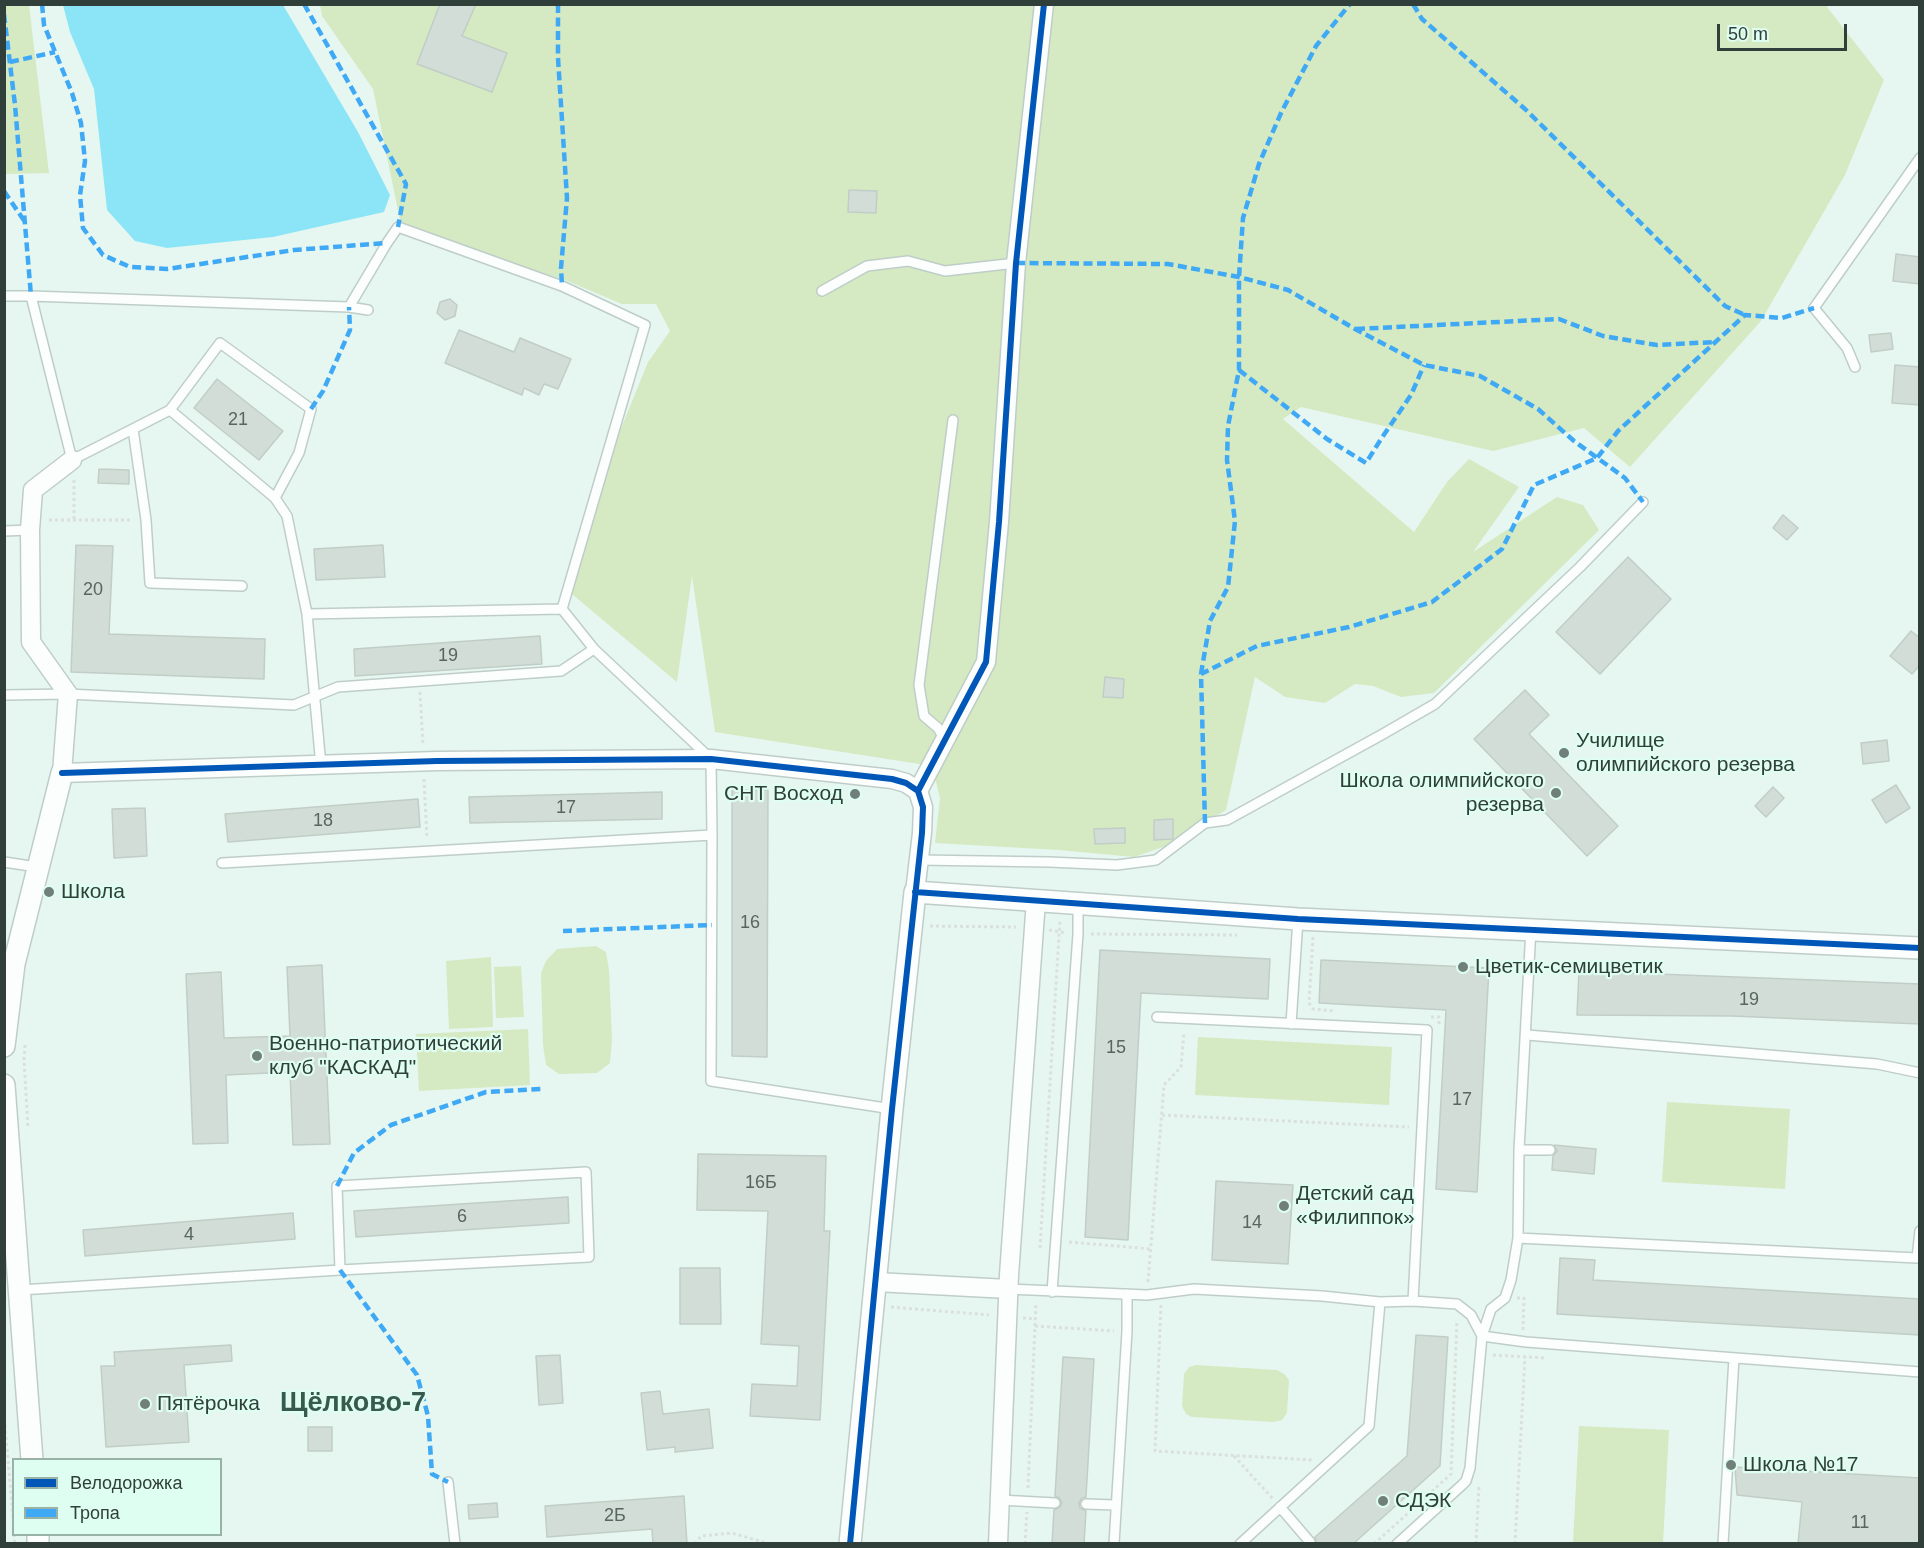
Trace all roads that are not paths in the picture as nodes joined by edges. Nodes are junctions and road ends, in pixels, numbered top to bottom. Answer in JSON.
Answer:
{"nodes":[{"id":1,"x":1044,"y":4,"type":"edge"},
{"id":2,"x":1920,"y":158,"type":"edge"},
{"id":3,"x":1016,"y":263,"type":"junction"},
{"id":4,"x":822,"y":291,"type":"dead end"},
{"id":5,"x":4,"y":296,"type":"edge"},
{"id":6,"x":31,"y":296,"type":"junction"},
{"id":7,"x":349,"y":307,"type":"junction"},
{"id":8,"x":368,"y":310,"type":"dead end"},
{"id":9,"x":1855,"y":367,"type":"dead end"},
{"id":10,"x":170,"y":410,"type":"junction"},
{"id":11,"x":953,"y":420,"type":"dead end"},
{"id":12,"x":133,"y":429,"type":"junction"},
{"id":13,"x":72,"y":460,"type":"junction"},
{"id":14,"x":275,"y":498,"type":"junction"},
{"id":15,"x":1643,"y":502,"type":"dead end"},
{"id":16,"x":30,"y":525,"type":"junction"},
{"id":17,"x":4,"y":531,"type":"edge"},
{"id":18,"x":242,"y":586,"type":"dead end"},
{"id":19,"x":562,"y":609,"type":"junction"},
{"id":20,"x":307,"y":614,"type":"junction"},
{"id":21,"x":594,"y":649,"type":"junction"},
{"id":22,"x":68,"y":694,"type":"junction"},
{"id":23,"x":4,"y":695,"type":"edge"},
{"id":24,"x":315,"y":697,"type":"junction"},
{"id":25,"x":945,"y":740,"type":"junction"},
{"id":26,"x":711,"y":759,"type":"junction"},
{"id":27,"x":321,"y":765,"type":"junction"},
{"id":28,"x":62,"y":773,"type":"junction"},
{"id":29,"x":918,"y":791,"type":"junction"},
{"id":30,"x":712,"y":835,"type":"junction"},
{"id":31,"x":919,"y":860,"type":"junction"},
{"id":32,"x":4,"y":862,"type":"edge"},
{"id":33,"x":222,"y":863,"type":"dead end"},
{"id":34,"x":37,"y":867,"type":"junction"},
{"id":35,"x":915,"y":892,"type":"junction"},
{"id":36,"x":1036,"y":900,"type":"junction"},
{"id":37,"x":1078,"y":904,"type":"junction"},
{"id":38,"x":1306,"y":919,"type":"junction"},
{"id":39,"x":1531,"y":928,"type":"junction"},
{"id":40,"x":1920,"y":948,"type":"edge"},
{"id":41,"x":1157,"y":1017,"type":"dead end"},
{"id":42,"x":1291,"y":1024,"type":"junction"},
{"id":43,"x":1527,"y":1035,"type":"junction"},
{"id":44,"x":4,"y":1046,"type":"edge"},
{"id":45,"x":1920,"y":1073,"type":"edge"},
{"id":46,"x":4,"y":1084,"type":"edge"},
{"id":47,"x":892,"y":1109,"type":"junction"},
{"id":48,"x":1520,"y":1150,"type":"junction"},
{"id":49,"x":1550,"y":1150,"type":"dead end"},
{"id":50,"x":9,"y":1208,"type":"edge"},
{"id":51,"x":1920,"y":1231,"type":"edge"},
{"id":52,"x":1518,"y":1238,"type":"junction"},
{"id":53,"x":340,"y":1270,"type":"junction"},
{"id":54,"x":876,"y":1282,"type":"junction"},
{"id":55,"x":1008,"y":1289,"type":"junction"},
{"id":56,"x":20,"y":1290,"type":"junction"},
{"id":57,"x":1052,"y":1292,"type":"junction"},
{"id":58,"x":1127,"y":1294,"type":"junction"},
{"id":59,"x":1413,"y":1301,"type":"junction"},
{"id":60,"x":1380,"y":1302,"type":"junction"},
{"id":61,"x":1482,"y":1336,"type":"junction"},
{"id":62,"x":1734,"y":1358,"type":"junction"},
{"id":63,"x":1920,"y":1372,"type":"edge"},
{"id":64,"x":32,"y":1458,"type":"edge"},
{"id":65,"x":448,"y":1482,"type":"dead end"},
{"id":66,"x":999,"y":1500,"type":"junction"},
{"id":67,"x":1054,"y":1503,"type":"dead end"},
{"id":68,"x":1086,"y":1504,"type":"dead end"},
{"id":69,"x":1115,"y":1505,"type":"junction"},
{"id":70,"x":1280,"y":1507,"type":"junction"},
{"id":71,"x":1310,"y":1542,"type":"dead end"},
{"id":72,"x":455,"y":1544,"type":"edge"},
{"id":73,"x":850,"y":1544,"type":"edge"},
{"id":74,"x":998,"y":1544,"type":"edge"},
{"id":75,"x":1114,"y":1544,"type":"edge"},
{"id":76,"x":1240,"y":1544,"type":"edge"},
{"id":77,"x":1397,"y":1544,"type":"edge"},
{"id":78,"x":1723,"y":1544,"type":"edge"}],
"edges":[{"from":1,"to":3,"type":"street"},
{"from":2,"to":9,"type":"lane"},
{"from":3,"to":4,"type":"lane"},
{"from":3,"to":25,"type":"street"},
{"from":5,"to":6,"type":"lane"},
{"from":6,"to":7,"type":"lane"},
{"from":6,"to":13,"type":"lane"},
{"from":7,"to":8,"type":"lane"},
{"from":7,"to":19,"type":"lane"},
{"from":10,"to":12,"type":"lane"},
{"from":10,"to":14,"type":"lane"},
{"from":10,"to":14,"type":"lane"},
{"from":11,"to":25,"type":"lane"},
{"from":12,"to":13,"type":"lane"},
{"from":12,"to":18,"type":"lane"},
{"from":13,"to":16,"type":"street"},
{"from":14,"to":20,"type":"lane"},
{"from":15,"to":31,"type":"lane"},
{"from":16,"to":17,"type":"lane"},
{"from":16,"to":22,"type":"street"},
{"from":19,"to":20,"type":"lane"},
{"from":19,"to":21,"type":"lane"},
{"from":20,"to":24,"type":"lane"},
{"from":21,"to":24,"type":"lane"},
{"from":21,"to":26,"type":"lane"},
{"from":22,"to":23,"type":"lane"},
{"from":22,"to":24,"type":"lane"},
{"from":22,"to":28,"type":"street"},
{"from":24,"to":27,"type":"lane"},
{"from":25,"to":29,"type":"street"},
{"from":26,"to":27,"type":"street"},
{"from":26,"to":29,"type":"street"},
{"from":26,"to":30,"type":"lane"},
{"from":27,"to":28,"type":"street"},
{"from":28,"to":34,"type":"street"},
{"from":29,"to":31,"type":"street"},
{"from":30,"to":33,"type":"lane"},
{"from":30,"to":47,"type":"lane"},
{"from":31,"to":35,"type":"street"},
{"from":32,"to":34,"type":"lane"},
{"from":34,"to":44,"type":"street"},
{"from":35,"to":36,"type":"street"},
{"from":35,"to":47,"type":"street"},
{"from":36,"to":37,"type":"street"},
{"from":36,"to":55,"type":"street"},
{"from":37,"to":38,"type":"street"},
{"from":37,"to":57,"type":"lane"},
{"from":38,"to":39,"type":"street"},
{"from":38,"to":42,"type":"lane"},
{"from":39,"to":40,"type":"street"},
{"from":39,"to":43,"type":"lane"},
{"from":41,"to":42,"type":"lane"},
{"from":42,"to":59,"type":"lane"},
{"from":43,"to":45,"type":"lane"},
{"from":43,"to":48,"type":"lane"},
{"from":46,"to":50,"type":"street"},
{"from":47,"to":54,"type":"street"},
{"from":48,"to":49,"type":"lane"},
{"from":48,"to":52,"type":"lane"},
{"from":50,"to":56,"type":"street"},
{"from":51,"to":52,"type":"lane"},
{"from":52,"to":61,"type":"lane"},
{"from":53,"to":53,"type":"lane"},
{"from":53,"to":56,"type":"lane"},
{"from":54,"to":55,"type":"street"},
{"from":54,"to":73,"type":"street"},
{"from":55,"to":57,"type":"lane"},
{"from":55,"to":66,"type":"street"},
{"from":56,"to":64,"type":"street"},
{"from":57,"to":58,"type":"lane"},
{"from":58,"to":60,"type":"lane"},
{"from":58,"to":69,"type":"lane"},
{"from":59,"to":60,"type":"lane"},
{"from":59,"to":61,"type":"lane"},
{"from":60,"to":70,"type":"lane"},
{"from":61,"to":62,"type":"lane"},
{"from":61,"to":77,"type":"lane"},
{"from":62,"to":63,"type":"lane"},
{"from":62,"to":78,"type":"lane"},
{"from":65,"to":72,"type":"lane"},
{"from":66,"to":67,"type":"lane"},
{"from":66,"to":74,"type":"street"},
{"from":68,"to":69,"type":"lane"},
{"from":69,"to":75,"type":"lane"},
{"from":70,"to":71,"type":"lane"},
{"from":70,"to":76,"type":"lane"}]}
